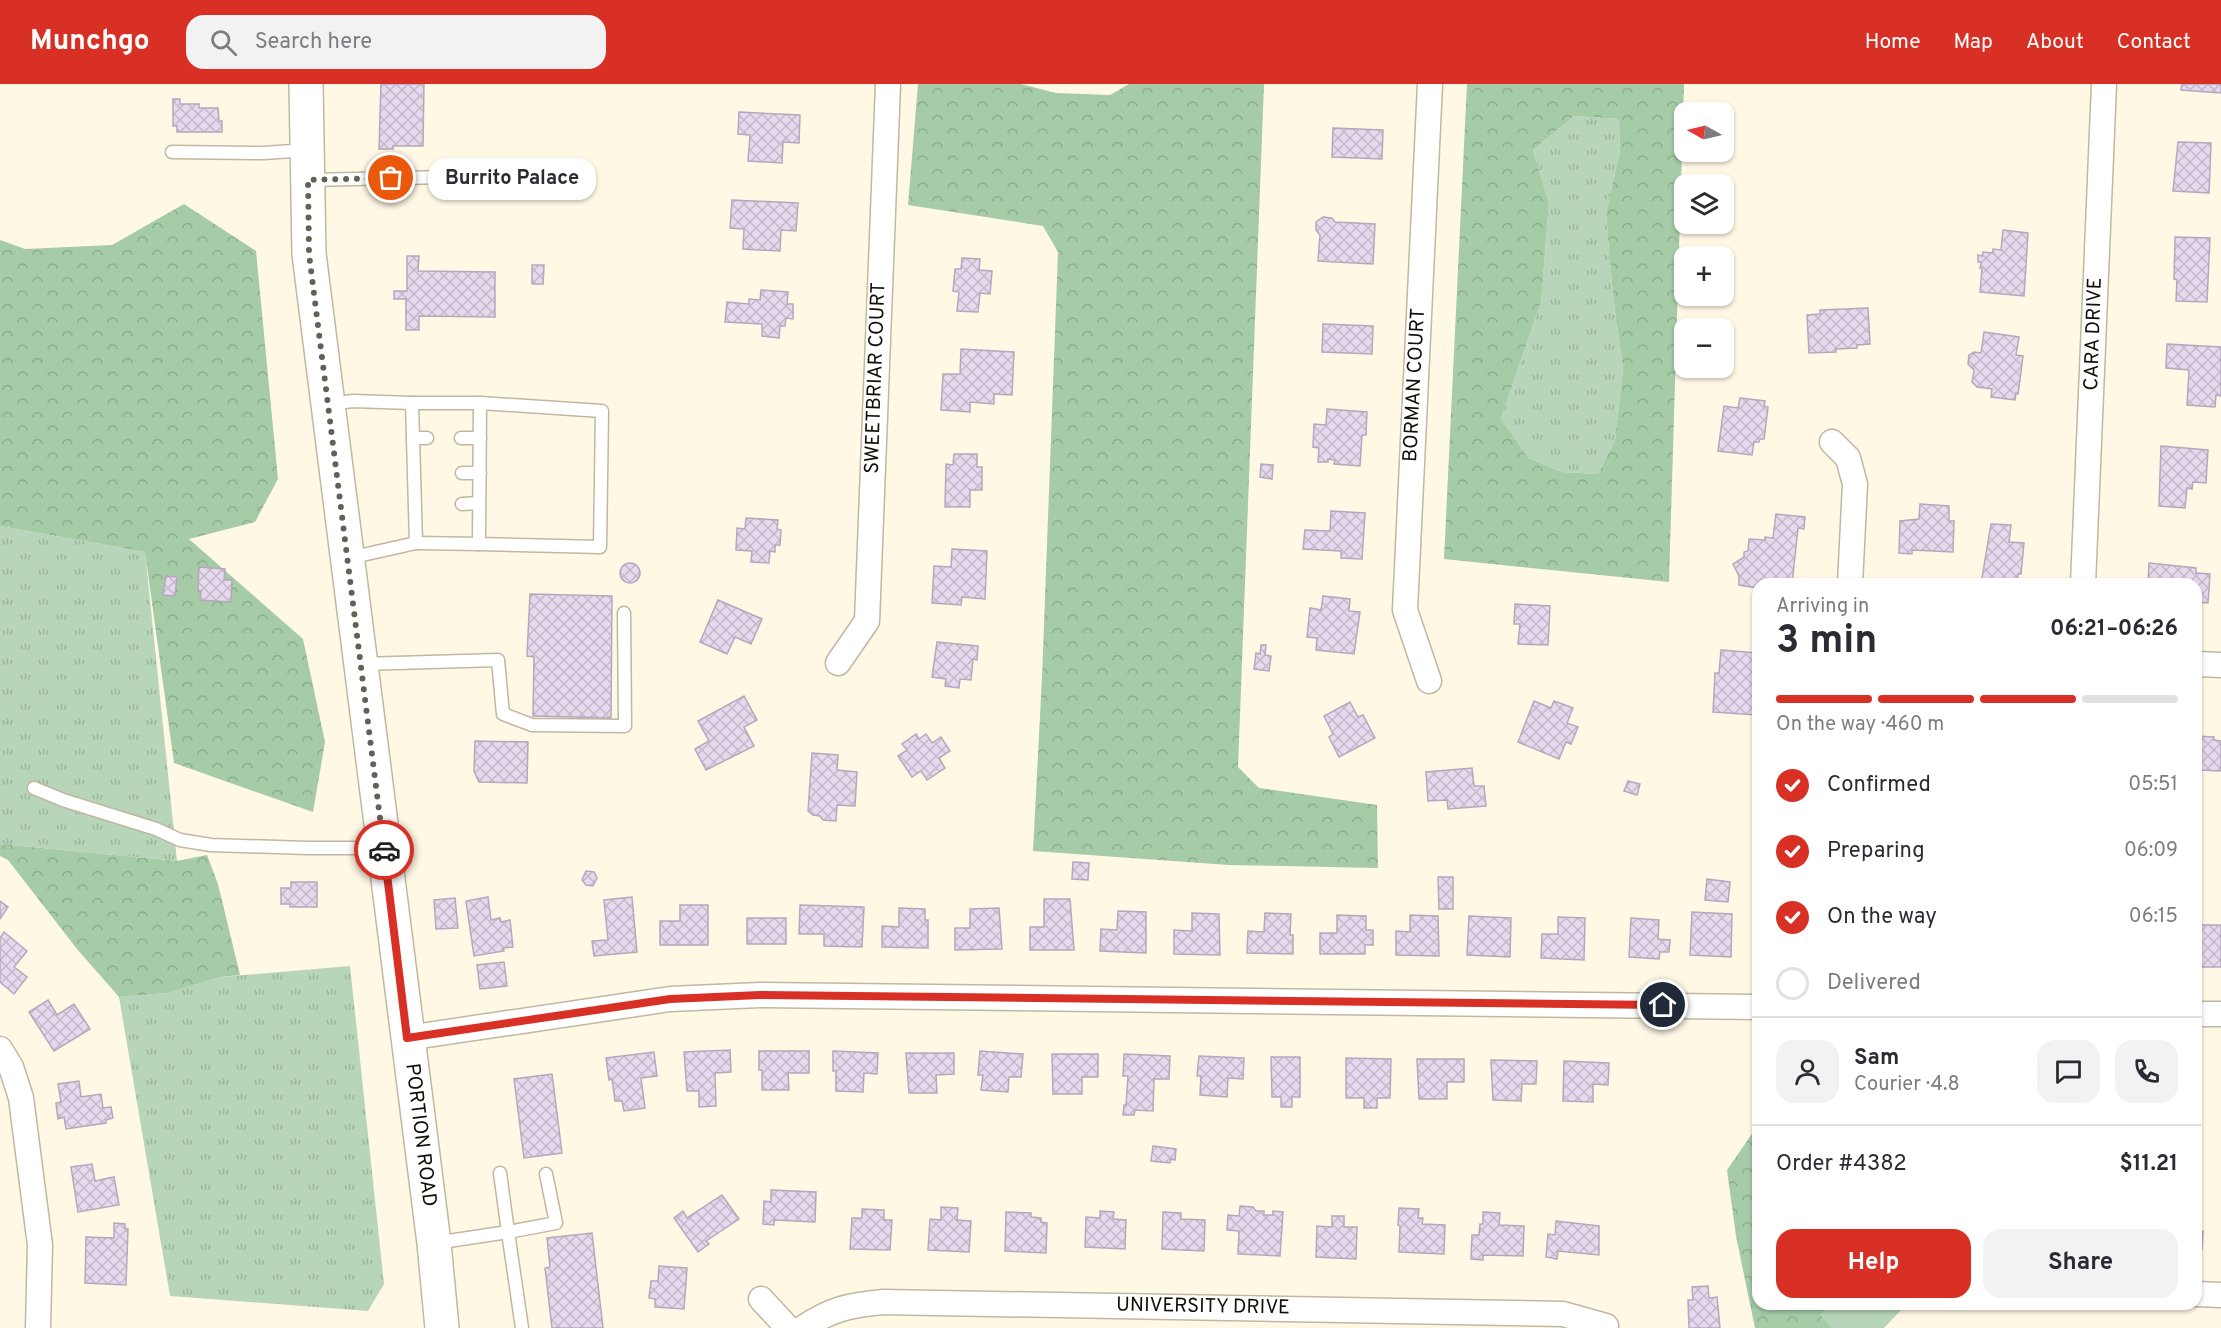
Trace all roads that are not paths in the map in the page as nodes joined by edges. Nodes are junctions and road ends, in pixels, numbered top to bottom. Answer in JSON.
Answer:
{"nodes":[{"id":1,"x":306,"y":84,"type":"edge"},
{"id":2,"x":888,"y":84,"type":"edge"},
{"id":3,"x":1430,"y":84,"type":"edge"},
{"id":4,"x":2104,"y":84,"type":"edge"},
{"id":5,"x":172,"y":152,"type":"dead end"},
{"id":6,"x":307,"y":165,"type":"junction"},
{"id":7,"x":446,"y":177,"type":"dead end"},
{"id":8,"x":412,"y":403,"type":"junction"},
{"id":9,"x":480,"y":403,"type":"junction"},
{"id":10,"x":328,"y":404,"type":"junction"},
{"id":11,"x":413,"y":438,"type":"junction"},
{"id":12,"x":427,"y":438,"type":"dead end"},
{"id":13,"x":462,"y":438,"type":"dead end"},
{"id":14,"x":480,"y":438,"type":"junction"},
{"id":15,"x":1832,"y":442,"type":"dead end"},
{"id":16,"x":462,"y":473,"type":"dead end"},
{"id":17,"x":480,"y":473,"type":"junction"},
{"id":18,"x":479,"y":503,"type":"junction"},
{"id":19,"x":462,"y":504,"type":"dead end"},
{"id":20,"x":416,"y":543,"type":"junction"},
{"id":21,"x":479,"y":544,"type":"junction"},
{"id":22,"x":347,"y":558,"type":"junction"},
{"id":23,"x":1850,"y":578,"type":"edge"},
{"id":24,"x":2083,"y":578,"type":"edge"},
{"id":25,"x":624,"y":613,"type":"dead end"},
{"id":26,"x":838,"y":663,"type":"dead end"},
{"id":27,"x":361,"y":664,"type":"junction"},
{"id":28,"x":2202,"y":664,"type":"edge"},
{"id":29,"x":2221,"y":666,"type":"edge"},
{"id":30,"x":1429,"y":681,"type":"dead end"},
{"id":31,"x":34,"y":788,"type":"dead end"},
{"id":32,"x":384,"y":848,"type":"junction"},
{"id":33,"x":1752,"y":1006,"type":"edge"},
{"id":34,"x":2202,"y":1014,"type":"edge"},
{"id":35,"x":2221,"y":1014,"type":"edge"},
{"id":36,"x":407,"y":1038,"type":"junction"},
{"id":37,"x":0,"y":1049,"type":"edge"},
{"id":38,"x":500,"y":1173,"type":"dead end"},
{"id":39,"x":546,"y":1174,"type":"dead end"},
{"id":40,"x":508,"y":1232,"type":"junction"},
{"id":41,"x":434,"y":1243,"type":"junction"},
{"id":42,"x":2202,"y":1294,"type":"edge"},
{"id":43,"x":2221,"y":1295,"type":"edge"},
{"id":44,"x":761,"y":1299,"type":"dead end"},
{"id":45,"x":38,"y":1328,"type":"edge"},
{"id":46,"x":442,"y":1328,"type":"edge"},
{"id":47,"x":522,"y":1328,"type":"edge"},
{"id":48,"x":788,"y":1328,"type":"edge"},
{"id":49,"x":803,"y":1328,"type":"edge"},
{"id":50,"x":1605,"y":1328,"type":"edge"}],
"edges":[{"from":1,"to":6,"type":"main road","name":"PORTION ROAD"},
{"from":2,"to":26,"type":"street","name":"SWEETBRIAR COURT"},
{"from":3,"to":30,"type":"street","name":"BORMAN COURT"},
{"from":4,"to":24,"type":"street","name":"CARA DRIVE"},
{"from":5,"to":6,"type":"lane"},
{"from":6,"to":7,"type":"lane"},
{"from":6,"to":10,"type":"main road","name":"PORTION ROAD"},
{"from":8,"to":9,"type":"lane"},
{"from":8,"to":10,"type":"lane"},
{"from":8,"to":11,"type":"lane"},
{"from":9,"to":14,"type":"lane"},
{"from":9,"to":21,"type":"lane"},
{"from":10,"to":22,"type":"main road","name":"PORTION ROAD"},
{"from":11,"to":12,"type":"lane"},
{"from":11,"to":20,"type":"lane"},
{"from":13,"to":14,"type":"lane"},
{"from":14,"to":17,"type":"lane"},
{"from":15,"to":23,"type":"street"},
{"from":16,"to":17,"type":"lane"},
{"from":17,"to":18,"type":"lane"},
{"from":18,"to":19,"type":"lane"},
{"from":18,"to":21,"type":"lane"},
{"from":20,"to":21,"type":"lane"},
{"from":20,"to":22,"type":"lane"},
{"from":22,"to":27,"type":"main road","name":"PORTION ROAD"},
{"from":25,"to":27,"type":"lane"},
{"from":27,"to":32,"type":"main road","name":"PORTION ROAD"},
{"from":28,"to":29,"type":"street"},
{"from":31,"to":32,"type":"lane"},
{"from":32,"to":36,"type":"main road","name":"PORTION ROAD"},
{"from":33,"to":36,"type":"street"},
{"from":34,"to":35,"type":"street"},
{"from":36,"to":41,"type":"main road","name":"PORTION ROAD"},
{"from":37,"to":45,"type":"street"},
{"from":38,"to":40,"type":"lane"},
{"from":39,"to":40,"type":"lane"},
{"from":40,"to":41,"type":"lane"},
{"from":40,"to":47,"type":"lane"},
{"from":41,"to":46,"type":"main road","name":"PORTION ROAD"},
{"from":42,"to":43,"type":"street"},
{"from":44,"to":48,"type":"street"},
{"from":49,"to":50,"type":"street","name":"UNIVERSITY DRIVE"}]}
